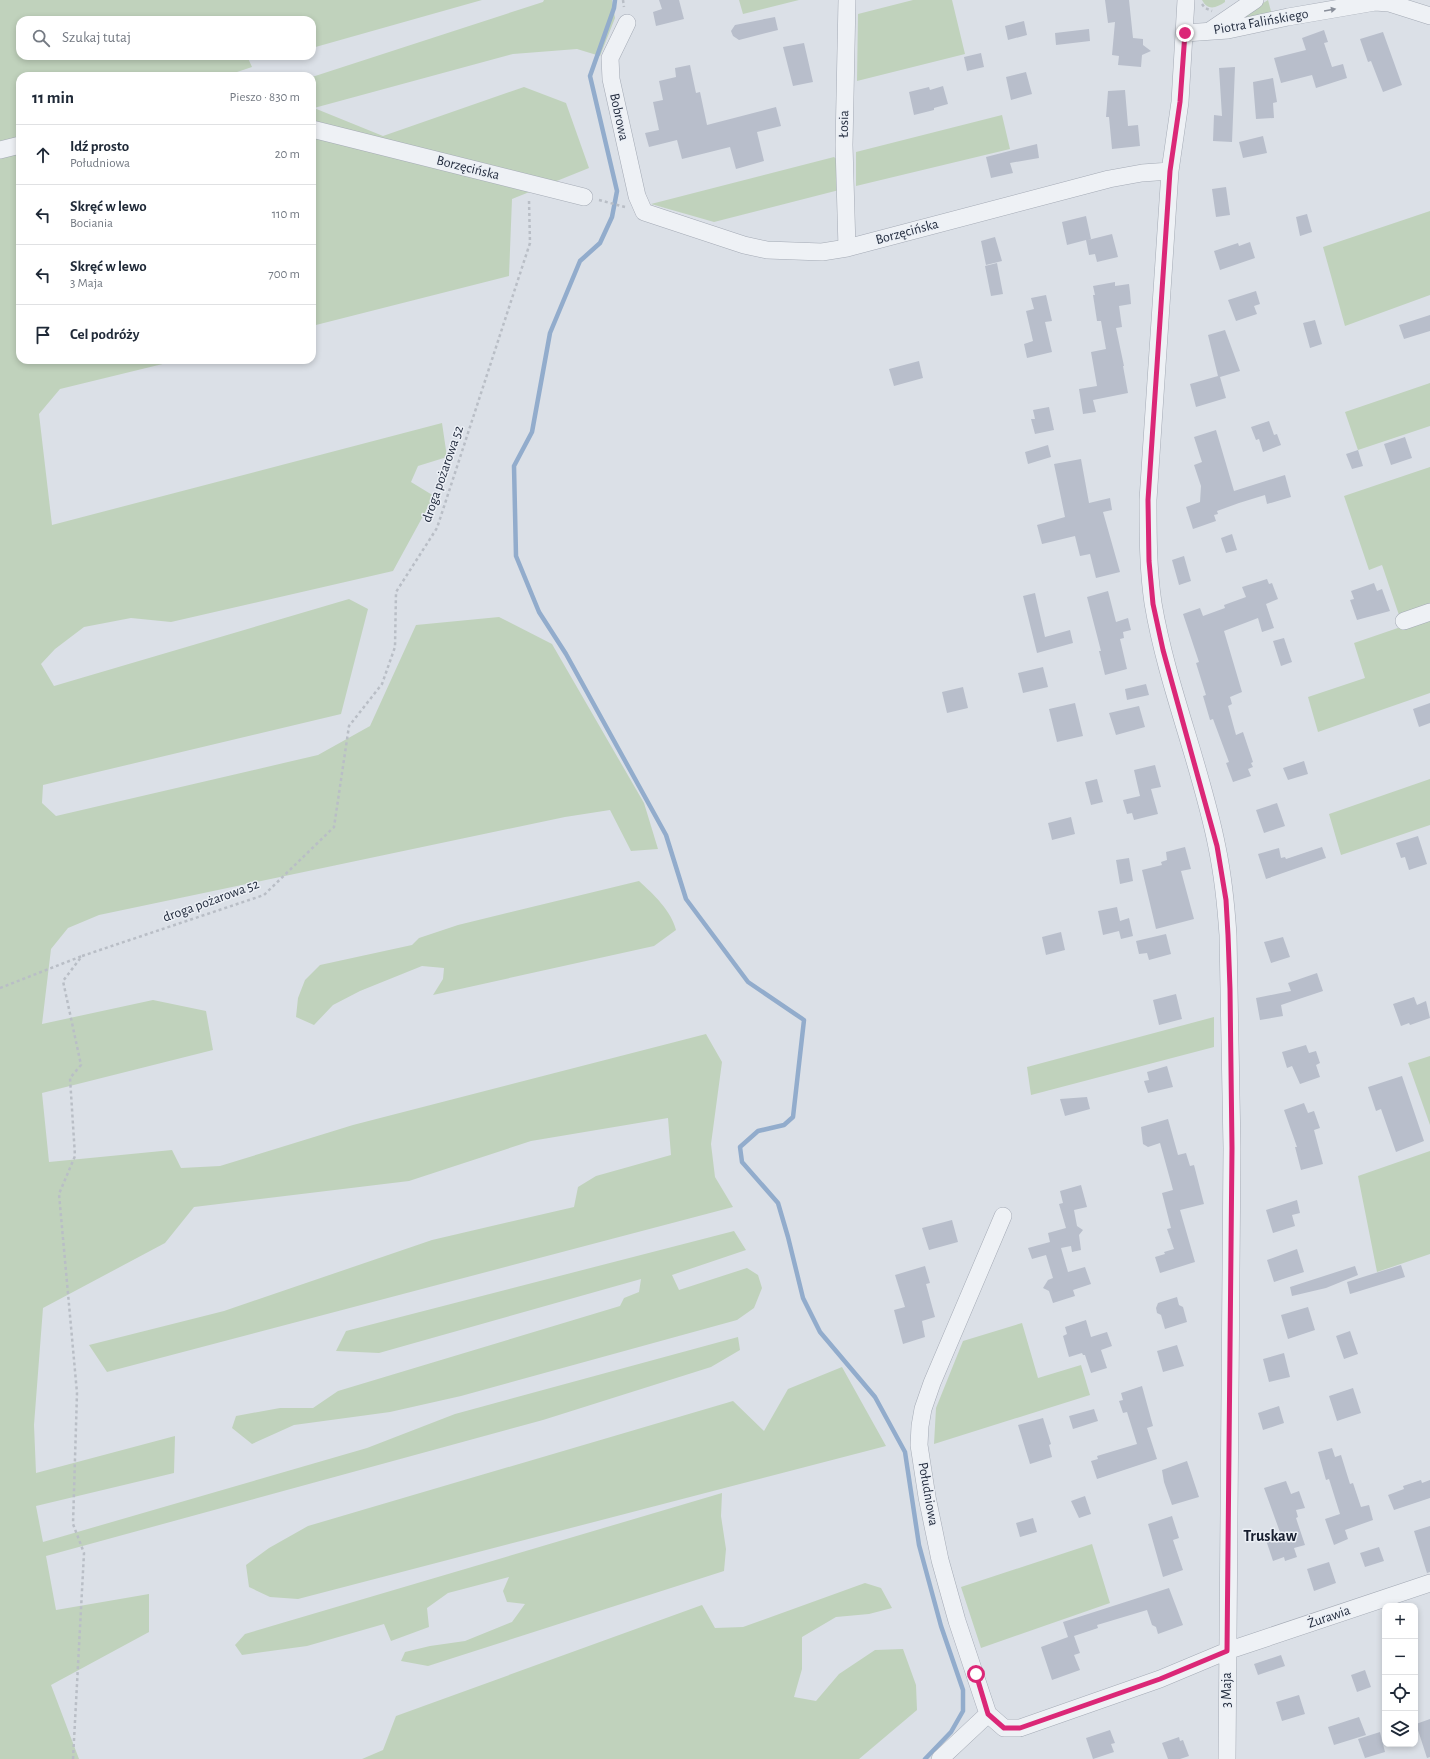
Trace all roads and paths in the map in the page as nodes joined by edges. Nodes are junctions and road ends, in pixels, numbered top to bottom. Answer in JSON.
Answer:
{"nodes":[{"id":1,"x":847,"y":0,"type":"edge"},
{"id":2,"x":1186,"y":0,"type":"edge"},
{"id":3,"x":1255,"y":0,"type":"edge"},
{"id":4,"x":1361,"y":2,"type":"edge"},
{"id":5,"x":1430,"y":16,"type":"edge"},
{"id":6,"x":627,"y":23,"type":"dead end"},
{"id":7,"x":1209,"y":31,"type":"junction"},
{"id":8,"x":1185,"y":33,"type":"junction"},
{"id":9,"x":316,"y":130,"type":"edge"},
{"id":10,"x":16,"y":146,"type":"edge"},
{"id":11,"x":0,"y":150,"type":"edge"},
{"id":12,"x":1170,"y":171,"type":"junction"},
{"id":13,"x":528,"y":184,"type":"junction"},
{"id":14,"x":584,"y":197,"type":"joint"},
{"id":15,"x":625,"y":207,"type":"dead end"},
{"id":16,"x":644,"y":212,"type":"joint"},
{"id":17,"x":847,"y":248,"type":"junction"},
{"id":18,"x":1430,"y":612,"type":"edge"},
{"id":19,"x":1404,"y":621,"type":"dead end"},
{"id":20,"x":82,"y":956,"type":"junction"},
{"id":21,"x":0,"y":988,"type":"edge"},
{"id":22,"x":1003,"y":1216,"type":"dead end"},
{"id":23,"x":1430,"y":1583,"type":"edge"},
{"id":24,"x":1227,"y":1651,"type":"junction"},
{"id":25,"x":988,"y":1714,"type":"junction"},
{"id":26,"x":73,"y":1759,"type":"edge"},
{"id":27,"x":940,"y":1759,"type":"edge"},
{"id":28,"x":1227,"y":1759,"type":"edge"}],
"edges":[{"from":1,"to":17,"type":"street","name":"Łosia"},
{"from":2,"to":8,"type":"street","name":"3 Maja"},
{"from":3,"to":7,"type":"street"},
{"from":4,"to":5,"type":"street","name":"Piotra Falińskiego"},
{"from":7,"to":4,"type":"street","name":"Piotra Falińskiego","one_way":true},
{"from":6,"to":16,"type":"street","name":"Bobrowa"},
{"from":7,"to":8,"type":"street","name":"Piotra Falińskiego"},
{"from":8,"to":12,"type":"street","name":"3 Maja"},
{"from":9,"to":13,"type":"street","name":"Borzęcińska"},
{"from":10,"to":11,"type":"street"},
{"from":12,"to":17,"type":"street","name":"Borzęcińska"},
{"from":12,"to":24,"type":"street","name":"3 Maja"},
{"from":13,"to":14,"type":"street","name":"Borzęcińska"},
{"from":13,"to":20,"type":"path","name":"droga pożarowa 52"},
{"from":14,"to":15,"type":"path"},
{"from":16,"to":17,"type":"street","name":"Borzęcińska"},
{"from":18,"to":19,"type":"street"},
{"from":20,"to":21,"type":"path","name":"droga pożarowa 52"},
{"from":20,"to":26,"type":"path"},
{"from":22,"to":25,"type":"street","name":"Południowa"},
{"from":23,"to":24,"type":"street","name":"Żurawia"},
{"from":24,"to":25,"type":"street","name":"Żurawia"},
{"from":24,"to":28,"type":"street","name":"3 Maja"},
{"from":25,"to":27,"type":"street"}]}
